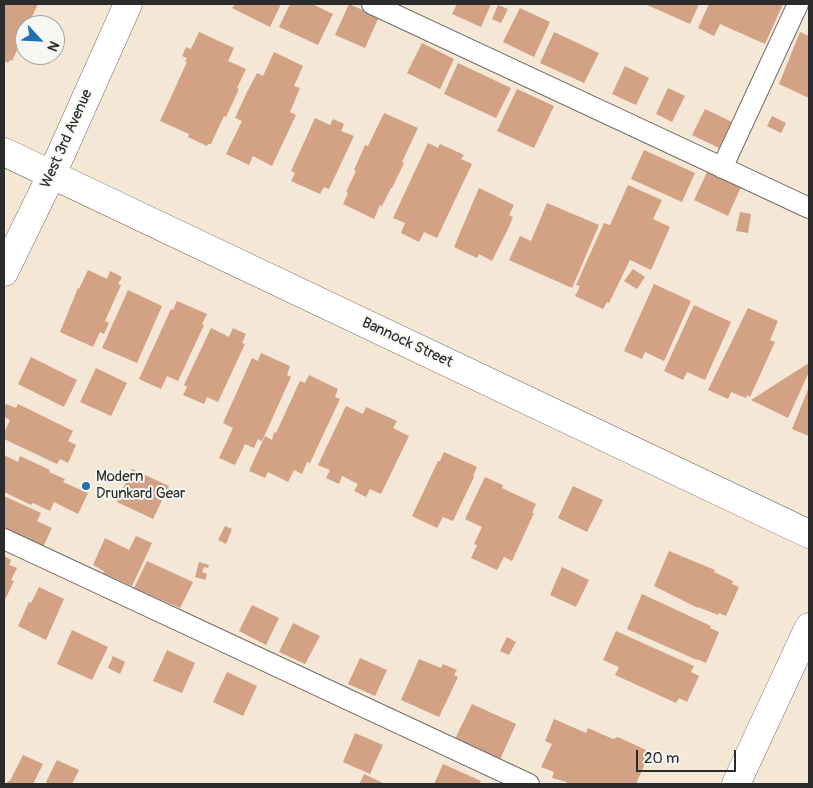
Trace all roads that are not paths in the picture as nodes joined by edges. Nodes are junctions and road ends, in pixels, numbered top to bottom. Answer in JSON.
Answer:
{"nodes":[{"id":1,"x":128,"y":4,"type":"edge"},
{"id":2,"x":372,"y":4,"type":"edge"},
{"id":3,"x":798,"y":4,"type":"edge"},
{"id":4,"x":4,"y":152,"type":"edge"},
{"id":5,"x":722,"y":168,"type":"junction"},
{"id":6,"x":52,"y":174,"type":"junction"},
{"id":7,"x":809,"y":208,"type":"edge"},
{"id":8,"x":4,"y":272,"type":"edge"},
{"id":9,"x":809,"y":534,"type":"edge"},
{"id":10,"x":4,"y":539,"type":"edge"},
{"id":11,"x":809,"y":627,"type":"edge"},
{"id":12,"x":529,"y":784,"type":"edge"},
{"id":13,"x":736,"y":784,"type":"edge"}],
"edges":[{"from":1,"to":6,"type":"street","name":"West 3rd Avenue"},
{"from":2,"to":5,"type":"lane"},
{"from":3,"to":5,"type":"lane"},
{"from":4,"to":6,"type":"street","name":"Bannock Street"},
{"from":5,"to":7,"type":"lane"},
{"from":6,"to":8,"type":"street","name":"West 3rd Avenue"},
{"from":6,"to":9,"type":"street","name":"Bannock Street"},
{"from":10,"to":12,"type":"lane"},
{"from":11,"to":13,"type":"street"}]}
